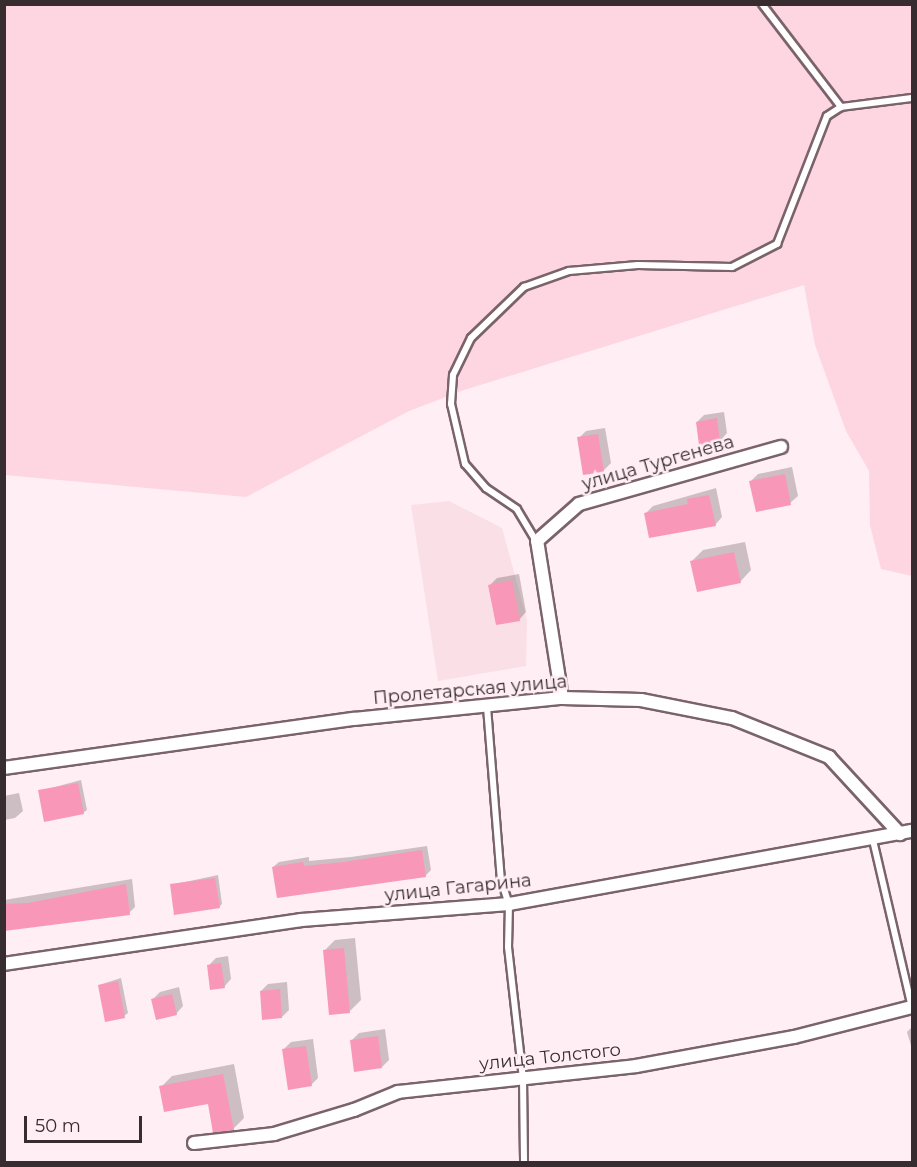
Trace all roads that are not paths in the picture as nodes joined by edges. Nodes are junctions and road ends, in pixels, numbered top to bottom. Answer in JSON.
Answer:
{"nodes":[{"id":1,"x":762,"y":4,"type":"edge"},
{"id":2,"x":912,"y":99,"type":"edge"},
{"id":3,"x":841,"y":107,"type":"junction"},
{"id":4,"x":781,"y":447,"type":"dead end"},
{"id":5,"x":537,"y":541,"type":"junction"},
{"id":6,"x":562,"y":698,"type":"junction"},
{"id":7,"x":487,"y":706,"type":"junction"},
{"id":8,"x":4,"y":768,"type":"edge"},
{"id":9,"x":906,"y":832,"type":"edge"},
{"id":10,"x":873,"y":840,"type":"junction"},
{"id":11,"x":509,"y":904,"type":"junction"},
{"id":12,"x":4,"y":964,"type":"edge"},
{"id":13,"x":912,"y":1007,"type":"edge"},
{"id":14,"x":522,"y":1078,"type":"junction"},
{"id":15,"x":194,"y":1143,"type":"dead end"},
{"id":16,"x":524,"y":1162,"type":"edge"}],
"edges":[{"from":1,"to":3,"type":"lane"},
{"from":2,"to":3,"type":"lane"},
{"from":3,"to":5,"type":"lane"},
{"from":4,"to":5,"type":"street","name":"улица Тургенева"},
{"from":5,"to":6,"type":"street"},
{"from":6,"to":7,"type":"street","name":"Пролетарская улица"},
{"from":6,"to":9,"type":"street","name":"Пролетарская улица"},
{"from":7,"to":8,"type":"street","name":"Пролетарская улица"},
{"from":7,"to":11,"type":"lane"},
{"from":9,"to":10,"type":"street","name":"улица Гагарина"},
{"from":10,"to":11,"type":"street","name":"улица Гагарина"},
{"from":10,"to":13,"type":"lane"},
{"from":11,"to":12,"type":"street","name":"улица Гагарина"},
{"from":11,"to":14,"type":"lane"},
{"from":13,"to":14,"type":"street","name":"улица Толстого"},
{"from":14,"to":15,"type":"street","name":"улица Толстого"},
{"from":14,"to":16,"type":"lane"}]}
